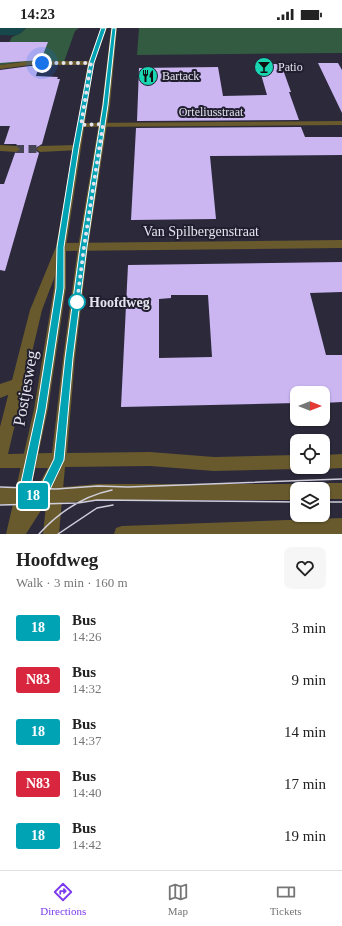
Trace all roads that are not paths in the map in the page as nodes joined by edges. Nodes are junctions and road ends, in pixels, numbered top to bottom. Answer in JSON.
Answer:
{"nodes":[{"id":1,"x":104,"y":28,"type":"edge"},
{"id":2,"x":114,"y":28,"type":"edge"},
{"id":3,"x":91,"y":63,"type":"junction"},
{"id":4,"x":0,"y":67,"type":"edge"},
{"id":5,"x":342,"y":123,"type":"edge"},
{"id":6,"x":103,"y":124,"type":"junction"},
{"id":7,"x":81,"y":125,"type":"junction"},
{"id":8,"x":76,"y":148,"type":"junction"},
{"id":9,"x":16,"y":149,"type":"tunnel mouth"},
{"id":10,"x":40,"y":149,"type":"tunnel mouth"},
{"id":11,"x":1,"y":151,"type":"edge"},
{"id":12,"x":342,"y":244,"type":"edge"},
{"id":13,"x":61,"y":247,"type":"junction"},
{"id":14,"x":84,"y":247,"type":"junction"},
{"id":15,"x":18,"y":384,"type":"junction"},
{"id":16,"x":0,"y":391,"type":"edge"},
{"id":17,"x":0,"y":455,"type":"edge"},
{"id":18,"x":59,"y":460,"type":"junction"},
{"id":19,"x":0,"y":461,"type":"edge"},
{"id":20,"x":30,"y":461,"type":"junction"},
{"id":21,"x":290,"y":462,"type":"edge"},
{"id":22,"x":330,"y":462,"type":"edge"},
{"id":23,"x":342,"y":462,"type":"edge"},
{"id":24,"x":330,"y":491,"type":"edge"},
{"id":25,"x":342,"y":491,"type":"edge"},
{"id":26,"x":290,"y":492,"type":"edge"},
{"id":27,"x":0,"y":496,"type":"edge"},
{"id":28,"x":24,"y":496,"type":"junction"},
{"id":29,"x":48,"y":496,"type":"junction"},
{"id":30,"x":342,"y":526,"type":"edge"},
{"id":31,"x":16,"y":534,"type":"edge"},
{"id":32,"x":51,"y":534,"type":"edge"},
{"id":33,"x":122,"y":534,"type":"edge"}],
"edges":[{"from":1,"to":3,"type":"street","name":"Postjesweg"},
{"from":2,"to":6,"type":"street","name":"Postjesweg"},
{"from":3,"to":4,"type":"street"},
{"from":3,"to":7,"type":"street","name":"Postjesweg"},
{"from":5,"to":6,"type":"street","name":"Orteliusstraat"},
{"from":6,"to":7,"type":"street","name":"Orteliusstraat"},
{"from":6,"to":14,"type":"street","name":"Postjesweg"},
{"from":7,"to":8,"type":"street","name":"Postjesweg"},
{"from":8,"to":10,"type":"street"},
{"from":8,"to":13,"type":"street","name":"Postjesweg"},
{"from":9,"to":11,"type":"street"},
{"from":12,"to":14,"type":"street","name":"Van Spilbergenstraat"},
{"from":13,"to":14,"type":"street","name":"Van Spilbergenstraat"},
{"from":13,"to":15,"type":"street","name":"Postjesweg"},
{"from":13,"to":20,"type":"street","name":"Postjesweg"},
{"from":14,"to":18,"type":"street","name":"Postjesweg"},
{"from":15,"to":16,"type":"street"},
{"from":15,"to":17,"type":"street","name":"Postjesweg"},
{"from":18,"to":20,"type":"street"},
{"from":18,"to":21,"type":"street"},
{"from":18,"to":29,"type":"street","name":"Postjesweg"},
{"from":19,"to":20,"type":"street"},
{"from":20,"to":28,"type":"street","name":"Postjesweg"},
{"from":22,"to":23,"type":"street"},
{"from":24,"to":25,"type":"street"},
{"from":26,"to":29,"type":"street"},
{"from":27,"to":28,"type":"street"},
{"from":28,"to":29,"type":"street"},
{"from":28,"to":31,"type":"street","name":"Postjesweg"},
{"from":29,"to":31,"type":"street","name":"Postjesweg"},
{"from":29,"to":32,"type":"street","name":"Postjesweg"},
{"from":30,"to":33,"type":"street"}]}
